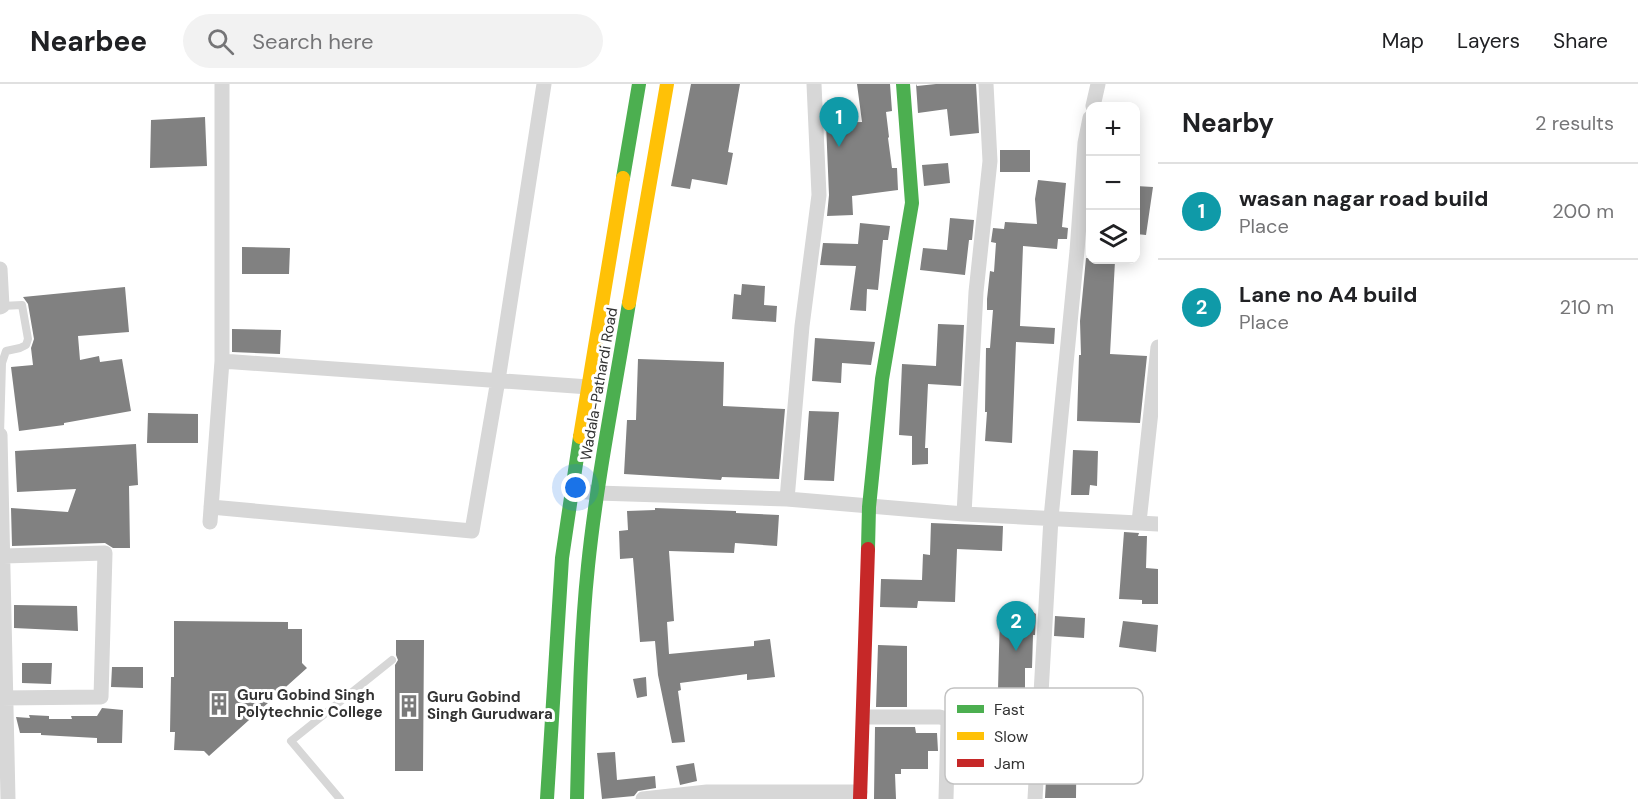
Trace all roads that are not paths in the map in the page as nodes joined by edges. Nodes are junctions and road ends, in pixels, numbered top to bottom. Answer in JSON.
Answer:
{"nodes":[{"id":1,"x":222,"y":84,"type":"edge"},
{"id":2,"x":544,"y":84,"type":"edge"},
{"id":3,"x":639,"y":84,"type":"edge"},
{"id":4,"x":667,"y":84,"type":"edge"},
{"id":5,"x":814,"y":84,"type":"edge"},
{"id":6,"x":903,"y":84,"type":"edge"},
{"id":7,"x":986,"y":84,"type":"edge"},
{"id":8,"x":1098,"y":84,"type":"edge"},
{"id":9,"x":1094,"y":102,"type":"edge"},
{"id":10,"x":1086,"y":138,"type":"edge"},
{"id":11,"x":0,"y":269,"type":"edge"},
{"id":12,"x":1,"y":306,"type":"edge"},
{"id":13,"x":1158,"y":347,"type":"edge"},
{"id":14,"x":222,"y":361,"type":"junction"},
{"id":15,"x":498,"y":380,"type":"junction"},
{"id":16,"x":589,"y":387,"type":"junction"},
{"id":17,"x":0,"y":405,"type":"edge"},
{"id":18,"x":0,"y":435,"type":"edge"},
{"id":19,"x":571,"y":490,"type":"junction"},
{"id":20,"x":597,"y":493,"type":"junction"},
{"id":21,"x":787,"y":500,"type":"junction"},
{"id":22,"x":869,"y":507,"type":"junction"},
{"id":23,"x":964,"y":513,"type":"junction"},
{"id":24,"x":1051,"y":518,"type":"junction"},
{"id":25,"x":1139,"y":522,"type":"junction"},
{"id":26,"x":1158,"y":524,"type":"edge"},
{"id":27,"x":4,"y":556,"type":"junction"},
{"id":28,"x":392,"y":660,"type":"dead end"},
{"id":29,"x":1041,"y":688,"type":"edge"},
{"id":30,"x":3,"y":698,"type":"edge"},
{"id":31,"x":864,"y":717,"type":"junction"},
{"id":32,"x":945,"y":719,"type":"edge"},
{"id":33,"x":946,"y":784,"type":"edge"},
{"id":34,"x":1036,"y":784,"type":"edge"},
{"id":35,"x":860,"y":796,"type":"edge"},
{"id":36,"x":5,"y":797,"type":"edge"},
{"id":37,"x":339,"y":799,"type":"edge"},
{"id":38,"x":547,"y":799,"type":"edge"},
{"id":39,"x":577,"y":799,"type":"edge"},
{"id":40,"x":643,"y":799,"type":"edge"},
{"id":41,"x":946,"y":799,"type":"edge"},
{"id":42,"x":1035,"y":799,"type":"edge"}],
"edges":[{"from":1,"to":14,"type":"street"},
{"from":2,"to":15,"type":"street"},
{"from":3,"to":16,"type":"main road","name":"Wadala-Pathardi Road"},
{"from":4,"to":20,"type":"main road","name":"Wadala-Pathardi Road"},
{"from":5,"to":21,"type":"street"},
{"from":6,"to":22,"type":"main road"},
{"from":7,"to":23,"type":"street"},
{"from":8,"to":9,"type":"street"},
{"from":10,"to":24,"type":"street"},
{"from":11,"to":12,"type":"street"},
{"from":12,"to":17,"type":"lane"},
{"from":13,"to":25,"type":"street"},
{"from":14,"to":15,"type":"street"},
{"from":14,"to":15,"type":"street"},
{"from":15,"to":16,"type":"street"},
{"from":16,"to":19,"type":"main road","name":"Wadala-Pathardi Road"},
{"from":17,"to":18,"type":"lane"},
{"from":18,"to":27,"type":"street"},
{"from":19,"to":20,"type":"street"},
{"from":19,"to":38,"type":"main road","name":"Wadala-Pathardi Road"},
{"from":20,"to":21,"type":"street"},
{"from":20,"to":39,"type":"main road","name":"Wadala-Pathardi Road"},
{"from":21,"to":22,"type":"street"},
{"from":22,"to":23,"type":"street"},
{"from":22,"to":31,"type":"main road"},
{"from":23,"to":24,"type":"street"},
{"from":24,"to":25,"type":"street"},
{"from":24,"to":29,"type":"street"},
{"from":25,"to":26,"type":"street"},
{"from":27,"to":30,"type":"street"},
{"from":27,"to":30,"type":"street"},
{"from":28,"to":37,"type":"lane"},
{"from":30,"to":36,"type":"street"},
{"from":31,"to":32,"type":"street"},
{"from":31,"to":35,"type":"main road"},
{"from":33,"to":41,"type":"street"},
{"from":34,"to":42,"type":"street"},
{"from":35,"to":40,"type":"street"}]}
